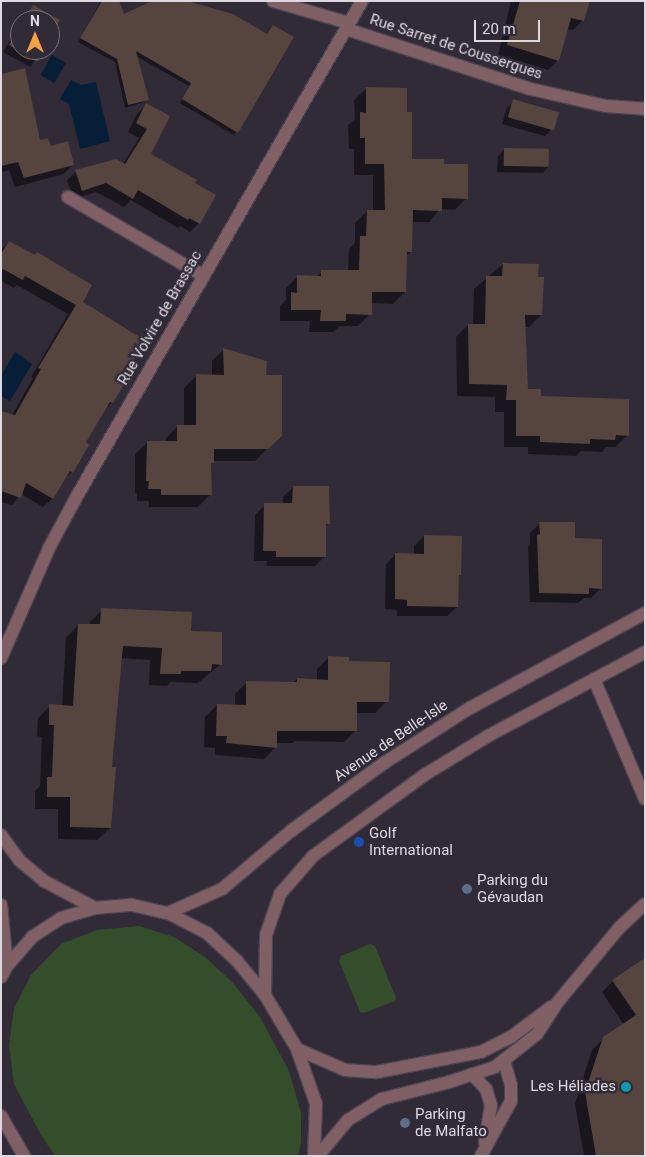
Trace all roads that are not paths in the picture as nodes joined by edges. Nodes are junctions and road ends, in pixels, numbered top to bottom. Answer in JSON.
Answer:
{"nodes":[{"id":1,"x":273,"y":1,"type":"edge"},
{"id":2,"x":362,"y":1,"type":"edge"},
{"id":3,"x":348,"y":26,"type":"junction"},
{"id":4,"x":645,"y":109,"type":"edge"},
{"id":5,"x":68,"y":197,"type":"dead end"},
{"id":6,"x":204,"y":276,"type":"junction"},
{"id":7,"x":645,"y":613,"type":"edge"},
{"id":8,"x":645,"y":652,"type":"edge"},
{"id":9,"x":1,"y":658,"type":"edge"},
{"id":10,"x":594,"y":679,"type":"junction"},
{"id":11,"x":645,"y":799,"type":"edge"},
{"id":12,"x":1,"y":835,"type":"edge"},
{"id":13,"x":645,"y":904,"type":"edge"},
{"id":14,"x":1,"y":905,"type":"edge"},
{"id":15,"x":95,"y":908,"type":"junction"},
{"id":16,"x":168,"y":913,"type":"junction"},
{"id":17,"x":3,"y":971,"type":"edge"},
{"id":18,"x":265,"y":995,"type":"junction"},
{"id":19,"x":557,"y":1003,"type":"junction"},
{"id":20,"x":297,"y":1049,"type":"junction"},
{"id":21,"x":504,"y":1060,"type":"junction"},
{"id":22,"x":472,"y":1074,"type":"junction"},
{"id":23,"x":1,"y":1116,"type":"edge"},
{"id":24,"x":483,"y":1153,"type":"edge"},
{"id":25,"x":24,"y":1156,"type":"edge"},
{"id":26,"x":314,"y":1156,"type":"edge"},
{"id":27,"x":318,"y":1156,"type":"edge"}],
"edges":[{"from":1,"to":3,"type":"street","name":"Rue Sarret de Coussergues"},
{"from":2,"to":3,"type":"street","name":"Rue Volvire de Brassac"},
{"from":3,"to":4,"type":"street","name":"Rue Sarret de Coussergues"},
{"from":3,"to":6,"type":"street","name":"Rue Volvire de Brassac"},
{"from":5,"to":6,"type":"street"},
{"from":6,"to":9,"type":"street","name":"Rue Volvire de Brassac"},
{"from":7,"to":16,"type":"street","name":"Avenue de Belle-Isle"},
{"from":8,"to":10,"type":"street"},
{"from":10,"to":11,"type":"street"},
{"from":10,"to":18,"type":"street"},
{"from":12,"to":15,"type":"street"},
{"from":13,"to":19,"type":"street"},
{"from":14,"to":17,"type":"street"},
{"from":15,"to":16,"type":"street"},
{"from":15,"to":17,"type":"street"},
{"from":16,"to":18,"type":"street"},
{"from":18,"to":20,"type":"street"},
{"from":19,"to":20,"type":"street"},
{"from":19,"to":21,"type":"street"},
{"from":20,"to":26,"type":"street"},
{"from":21,"to":22,"type":"street"},
{"from":21,"to":24,"type":"street"},
{"from":22,"to":24,"type":"street"},
{"from":22,"to":27,"type":"street"},
{"from":23,"to":25,"type":"street"}]}
